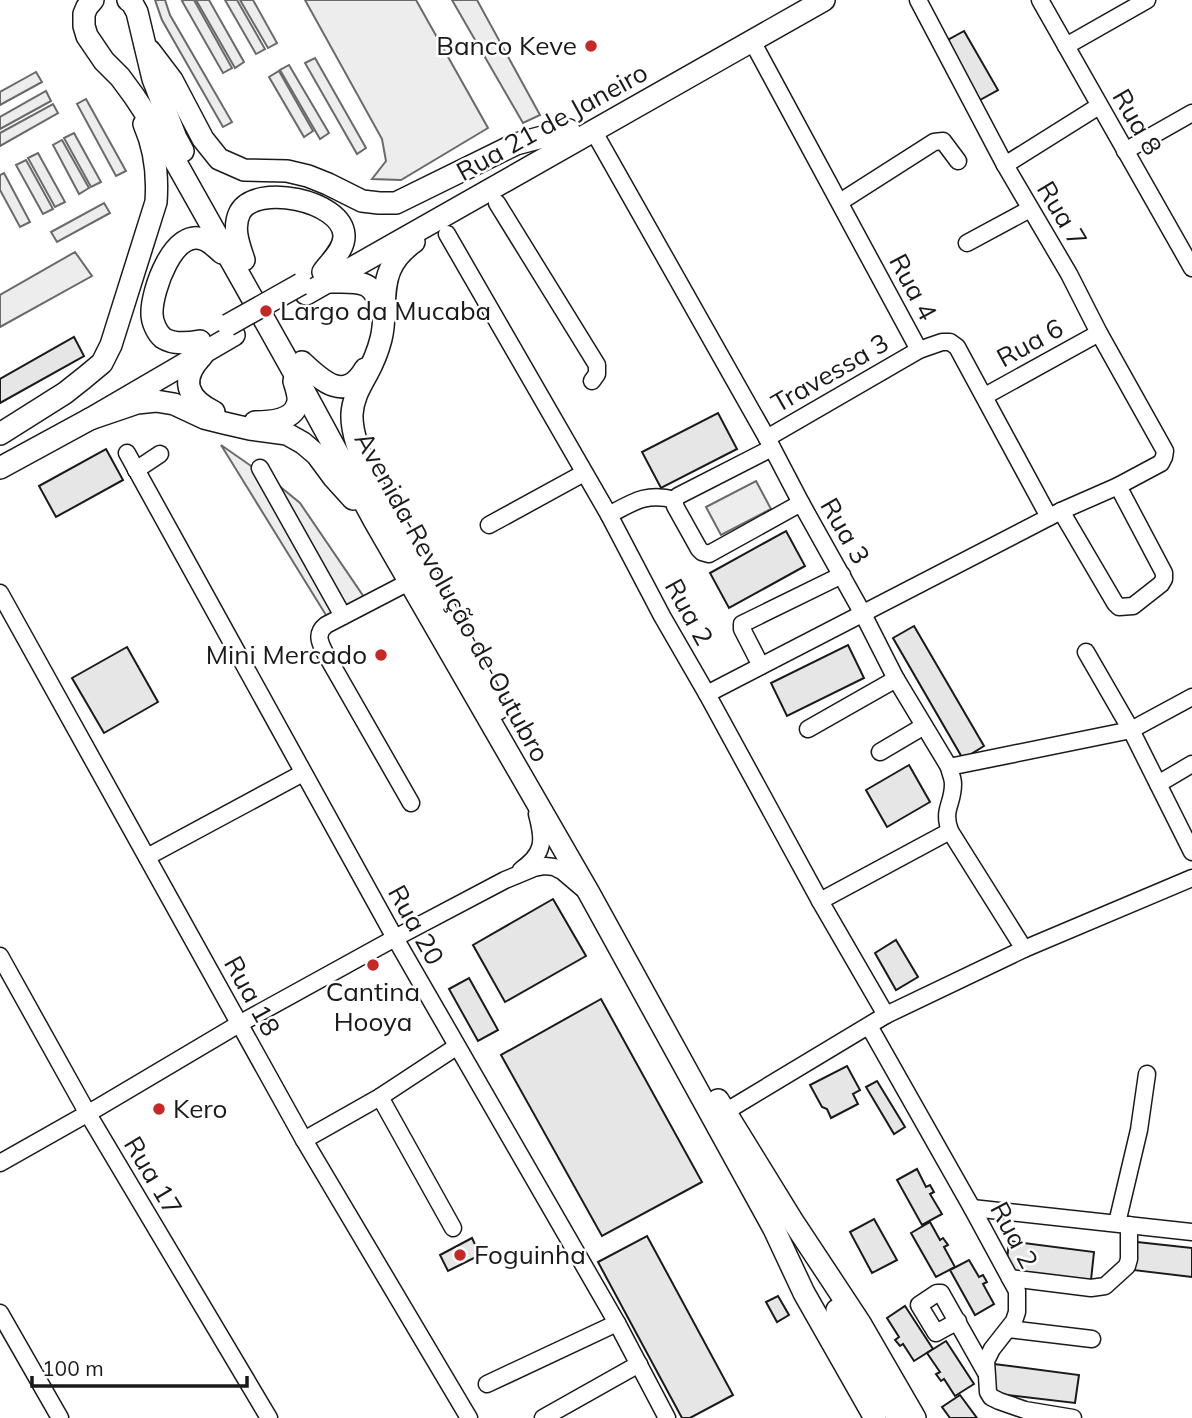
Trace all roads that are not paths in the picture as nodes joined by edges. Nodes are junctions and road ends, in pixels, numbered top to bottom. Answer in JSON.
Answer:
{"nodes":[{"id":1,"x":93,"y":0,"type":"edge"},
{"id":2,"x":128,"y":0,"type":"edge"},
{"id":3,"x":799,"y":0,"type":"edge"},
{"id":4,"x":824,"y":0,"type":"edge"},
{"id":5,"x":918,"y":0,"type":"edge"},
{"id":6,"x":1040,"y":0,"type":"edge"},
{"id":7,"x":1147,"y":0,"type":"edge"},
{"id":8,"x":752,"y":41,"type":"junction"},
{"id":9,"x":145,"y":46,"type":"junction"},
{"id":10,"x":1066,"y":46,"type":"junction"},
{"id":11,"x":134,"y":96,"type":"junction"},
{"id":12,"x":1099,"y":106,"type":"junction"},
{"id":13,"x":1190,"y":117,"type":"edge"},
{"id":14,"x":569,"y":130,"type":"junction"},
{"id":15,"x":594,"y":132,"type":"junction"},
{"id":16,"x":1125,"y":150,"type":"junction"},
{"id":17,"x":958,"y":161,"type":"dead end"},
{"id":18,"x":540,"y":162,"type":"junction"},
{"id":19,"x":1005,"y":165,"type":"junction"},
{"id":20,"x":840,"y":202,"type":"junction"},
{"id":21,"x":497,"y":203,"type":"dead end"},
{"id":22,"x":1030,"y":209,"type":"junction"},
{"id":23,"x":447,"y":234,"type":"dead end"},
{"id":24,"x":967,"y":243,"type":"dead end"},
{"id":25,"x":1190,"y":261,"type":"edge"},
{"id":26,"x":239,"y":263,"type":"junction"},
{"id":27,"x":325,"y":277,"type":"junction"},
{"id":28,"x":1099,"y":333,"type":"junction"},
{"id":29,"x":204,"y":346,"type":"junction"},
{"id":30,"x":919,"y":350,"type":"junction"},
{"id":31,"x":297,"y":365,"type":"junction"},
{"id":32,"x":592,"y":381,"type":"dead end"},
{"id":33,"x":985,"y":396,"type":"junction"},
{"id":34,"x":90,"y":419,"type":"junction"},
{"id":35,"x":0,"y":434,"type":"edge"},
{"id":36,"x":769,"y":443,"type":"junction"},
{"id":37,"x":127,"y":453,"type":"dead end"},
{"id":38,"x":160,"y":454,"type":"dead end"},
{"id":39,"x":0,"y":455,"type":"edge"},
{"id":40,"x":0,"y":468,"type":"edge"},
{"id":41,"x":260,"y":468,"type":"dead end"},
{"id":42,"x":136,"y":470,"type":"junction"},
{"id":43,"x":584,"y":473,"type":"junction"},
{"id":44,"x":372,"y":485,"type":"junction"},
{"id":45,"x":1118,"y":485,"type":"junction"},
{"id":46,"x":675,"y":500,"type":"junction"},
{"id":47,"x":801,"y":503,"type":"junction"},
{"id":48,"x":1055,"y":514,"type":"junction"},
{"id":49,"x":609,"y":515,"type":"junction"},
{"id":50,"x":376,"y":523,"type":"junction"},
{"id":51,"x":489,"y":525,"type":"dead end"},
{"id":52,"x":842,"y":575,"type":"junction"},
{"id":53,"x":405,"y":584,"type":"dead end"},
{"id":54,"x":0,"y":593,"type":"edge"},
{"id":55,"x":863,"y":614,"type":"junction"},
{"id":56,"x":343,"y":616,"type":"junction"},
{"id":57,"x":1086,"y":652,"type":"dead end"},
{"id":58,"x":761,"y":666,"type":"junction"},
{"id":59,"x":896,"y":679,"type":"junction"},
{"id":60,"x":707,"y":694,"type":"junction"},
{"id":61,"x":1192,"y":697,"type":"edge"},
{"id":62,"x":924,"y":726,"type":"junction"},
{"id":63,"x":808,"y":729,"type":"dead end"},
{"id":64,"x":1130,"y":730,"type":"junction"},
{"id":65,"x":880,"y":752,"type":"dead end"},
{"id":66,"x":1192,"y":764,"type":"edge"},
{"id":67,"x":948,"y":767,"type":"junction"},
{"id":68,"x":303,"y":773,"type":"junction"},
{"id":69,"x":1158,"y":783,"type":"junction"},
{"id":70,"x":534,"y":801,"type":"junction"},
{"id":71,"x":411,"y":803,"type":"dead end"},
{"id":72,"x":950,"y":831,"type":"junction"},
{"id":73,"x":1192,"y":852,"type":"edge"},
{"id":74,"x":147,"y":857,"type":"junction"},
{"id":75,"x":1192,"y":878,"type":"edge"},
{"id":76,"x":505,"y":880,"type":"junction"},
{"id":77,"x":589,"y":893,"type":"junction"},
{"id":78,"x":820,"y":901,"type":"junction"},
{"id":79,"x":395,"y":938,"type":"junction"},
{"id":80,"x":1024,"y":949,"type":"junction"},
{"id":81,"x":0,"y":956,"type":"edge"},
{"id":82,"x":886,"y":1015,"type":"junction"},
{"id":83,"x":239,"y":1024,"type":"junction"},
{"id":84,"x":869,"y":1026,"type":"junction"},
{"id":85,"x":456,"y":1047,"type":"junction"},
{"id":86,"x":1146,"y":1074,"type":"dead end"},
{"id":87,"x":380,"y":1097,"type":"junction"},
{"id":88,"x":725,"y":1112,"type":"junction"},
{"id":89,"x":88,"y":1114,"type":"junction"},
{"id":90,"x":303,"y":1140,"type":"junction"},
{"id":91,"x":0,"y":1163,"type":"edge"},
{"id":92,"x":972,"y":1208,"type":"junction"},
{"id":93,"x":1123,"y":1224,"type":"junction"},
{"id":94,"x":783,"y":1225,"type":"junction"},
{"id":95,"x":453,"y":1228,"type":"dead end"},
{"id":96,"x":1192,"y":1231,"type":"edge"},
{"id":97,"x":1010,"y":1278,"type":"junction"},
{"id":98,"x":0,"y":1313,"type":"edge"},
{"id":99,"x":957,"y":1321,"type":"dead end"},
{"id":100,"x":617,"y":1323,"type":"junction"},
{"id":101,"x":1009,"y":1329,"type":"junction"},
{"id":102,"x":1092,"y":1339,"type":"dead end"},
{"id":103,"x":639,"y":1364,"type":"junction"},
{"id":104,"x":985,"y":1371,"type":"junction"},
{"id":105,"x":487,"y":1384,"type":"dead end"},
{"id":106,"x":60,"y":1418,"type":"edge"},
{"id":107,"x":269,"y":1418,"type":"edge"},
{"id":108,"x":469,"y":1418,"type":"edge"},
{"id":109,"x":543,"y":1418,"type":"edge"},
{"id":110,"x":667,"y":1418,"type":"edge"},
{"id":111,"x":876,"y":1418,"type":"edge"},
{"id":112,"x":898,"y":1418,"type":"edge"},
{"id":113,"x":915,"y":1418,"type":"edge"},
{"id":114,"x":1073,"y":1418,"type":"edge"}],
"edges":[{"from":1,"to":11,"type":"main road","name":"Avenida Revolução de Outubro"},
{"from":2,"to":9,"type":"main road","name":"Avenida Revolução de Outubro"},
{"from":3,"to":14,"type":"main road","name":"Rua 21 de Janeiro"},
{"from":4,"to":8,"type":"main road","name":"Rua 21 de Janeiro"},
{"from":5,"to":19,"type":"street","name":"Rua 7"},
{"from":6,"to":10,"type":"street","name":"Rua 8"},
{"from":7,"to":10,"type":"street"},
{"from":8,"to":15,"type":"main road","name":"Rua 21 de Janeiro"},
{"from":8,"to":20,"type":"street","name":"Rua 4"},
{"from":9,"to":14,"type":"main road"},
{"from":9,"to":26,"type":"main road","name":"Avenida Revolução de Outubro"},
{"from":10,"to":12,"type":"street","name":"Rua 8"},
{"from":11,"to":26,"type":"main road","name":"Avenida Revolução de Outubro"},
{"from":11,"to":35,"type":"main road"},
{"from":12,"to":16,"type":"street","name":"Rua 8"},
{"from":12,"to":19,"type":"street"},
{"from":13,"to":16,"type":"street"},
{"from":14,"to":27,"type":"main road","name":"Rua 21 de Janeiro"},
{"from":15,"to":18,"type":"main road","name":"Rua 21 de Janeiro"},
{"from":15,"to":36,"type":"street","name":"Rua 3"},
{"from":16,"to":25,"type":"street","name":"Rua 8"},
{"from":17,"to":20,"type":"street"},
{"from":18,"to":27,"type":"main road","name":"Rua 21 de Janeiro"},
{"from":18,"to":44,"type":"main road"},
{"from":19,"to":22,"type":"street","name":"Rua 7"},
{"from":20,"to":30,"type":"street","name":"Rua 4"},
{"from":21,"to":32,"type":"street"},
{"from":22,"to":24,"type":"street"},
{"from":22,"to":28,"type":"street","name":"Rua 7"},
{"from":23,"to":43,"type":"street","name":"Rua 2"},
{"from":26,"to":27,"type":"main road"},
{"from":26,"to":29,"type":"main road"},
{"from":26,"to":31,"type":"main road","name":"Avenida Revolução de Outubro"},
{"from":27,"to":29,"type":"main road","name":"Rua 21 de Janeiro","bridge":true},
{"from":27,"to":31,"type":"main road"},
{"from":28,"to":33,"type":"street","name":"Rua 6"},
{"from":28,"to":45,"type":"street","name":"Rua 7"},
{"from":29,"to":31,"type":"main road"},
{"from":29,"to":34,"type":"main road"},
{"from":29,"to":39,"type":"main road"},
{"from":30,"to":33,"type":"street","name":"Rua 4"},
{"from":30,"to":36,"type":"street","name":"Travessa 3"},
{"from":31,"to":44,"type":"main road","name":"Avenida Revolução de Outubro"},
{"from":31,"to":50,"type":"main road","name":"Avenida Revolução de Outubro"},
{"from":33,"to":48,"type":"street","name":"Rua 4"},
{"from":34,"to":40,"type":"main road"},
{"from":34,"to":50,"type":"main road"},
{"from":36,"to":46,"type":"street","name":"Travessa 3"},
{"from":36,"to":47,"type":"street","name":"Rua 3"},
{"from":37,"to":42,"type":"street","name":"Rua 20"},
{"from":38,"to":42,"type":"street"},
{"from":41,"to":56,"type":"street"},
{"from":42,"to":68,"type":"street","name":"Rua 20"},
{"from":43,"to":49,"type":"street","name":"Rua 2"},
{"from":43,"to":51,"type":"street"},
{"from":44,"to":88,"type":"main road","name":"Avenida Revolução de Outubro"},
{"from":45,"to":48,"type":"street"},
{"from":45,"to":48,"type":"street","name":"Rua 4"},
{"from":46,"to":47,"type":"street"},
{"from":46,"to":49,"type":"street"},
{"from":47,"to":52,"type":"street","name":"Rua 3"},
{"from":48,"to":55,"type":"street"},
{"from":49,"to":60,"type":"street","name":"Rua 2"},
{"from":50,"to":70,"type":"main road","name":"Avenida Revolução de Outubro"},
{"from":52,"to":55,"type":"street","name":"Rua 3"},
{"from":52,"to":58,"type":"street"},
{"from":53,"to":56,"type":"street"},
{"from":54,"to":74,"type":"street","name":"Rua 18"},
{"from":55,"to":58,"type":"street"},
{"from":55,"to":59,"type":"street","name":"Rua 3"},
{"from":56,"to":71,"type":"street"},
{"from":57,"to":64,"type":"street"},
{"from":58,"to":60,"type":"street"},
{"from":59,"to":62,"type":"street","name":"Rua 3"},
{"from":59,"to":63,"type":"street"},
{"from":60,"to":78,"type":"street","name":"Rua 2"},
{"from":61,"to":64,"type":"street"},
{"from":62,"to":65,"type":"street"},
{"from":62,"to":67,"type":"street","name":"Rua 3"},
{"from":64,"to":67,"type":"street"},
{"from":64,"to":69,"type":"street"},
{"from":66,"to":69,"type":"street"},
{"from":67,"to":72,"type":"street","name":"Rua 3"},
{"from":68,"to":74,"type":"street"},
{"from":68,"to":79,"type":"street","name":"Rua 20"},
{"from":69,"to":73,"type":"street"},
{"from":70,"to":76,"type":"street"},
{"from":70,"to":77,"type":"main road","name":"Avenida Revolução de Outubro"},
{"from":72,"to":78,"type":"street"},
{"from":72,"to":80,"type":"street"},
{"from":74,"to":83,"type":"street","name":"Rua 18"},
{"from":75,"to":80,"type":"street"},
{"from":76,"to":77,"type":"street"},
{"from":76,"to":79,"type":"street"},
{"from":77,"to":94,"type":"main road","name":"Avenida Revolução de Outubro"},
{"from":78,"to":82,"type":"street","name":"Rua 2"},
{"from":79,"to":83,"type":"street"},
{"from":79,"to":85,"type":"street","name":"Rua 20"},
{"from":80,"to":82,"type":"street"},
{"from":81,"to":89,"type":"street","name":"Rua 17"},
{"from":82,"to":84,"type":"street"},
{"from":83,"to":89,"type":"street"},
{"from":83,"to":90,"type":"street","name":"Rua 18"},
{"from":84,"to":88,"type":"street"},
{"from":84,"to":92,"type":"street","name":"Rua 2"},
{"from":85,"to":87,"type":"street"},
{"from":85,"to":100,"type":"street","name":"Rua 20"},
{"from":86,"to":93,"type":"street"},
{"from":87,"to":90,"type":"street"},
{"from":87,"to":95,"type":"street"},
{"from":88,"to":94,"type":"main road","name":"Avenida Revolução de Outubro"},
{"from":89,"to":91,"type":"street"},
{"from":89,"to":107,"type":"street","name":"Rua 17"},
{"from":90,"to":108,"type":"street","name":"Rua 18"},
{"from":92,"to":93,"type":"street"},
{"from":92,"to":97,"type":"street","name":"Rua 2"},
{"from":93,"to":96,"type":"street"},
{"from":93,"to":97,"type":"street"},
{"from":94,"to":111,"type":"main road","name":"Avenida Revolução de Outubro"},
{"from":94,"to":112,"type":"main road","name":"Avenida Revolução de Outubro"},
{"from":94,"to":113,"type":"main road","name":"Avenida Revolução de Outubro"},
{"from":97,"to":101,"type":"street","name":"Rua 2"},
{"from":98,"to":106,"type":"street"},
{"from":99,"to":104,"type":"street"},
{"from":100,"to":103,"type":"street","name":"Rua 20"},
{"from":100,"to":105,"type":"street"},
{"from":101,"to":102,"type":"street"},
{"from":101,"to":104,"type":"street","name":"Rua 2"},
{"from":103,"to":109,"type":"street"},
{"from":103,"to":110,"type":"street","name":"Rua 20"},
{"from":104,"to":114,"type":"street"}]}
